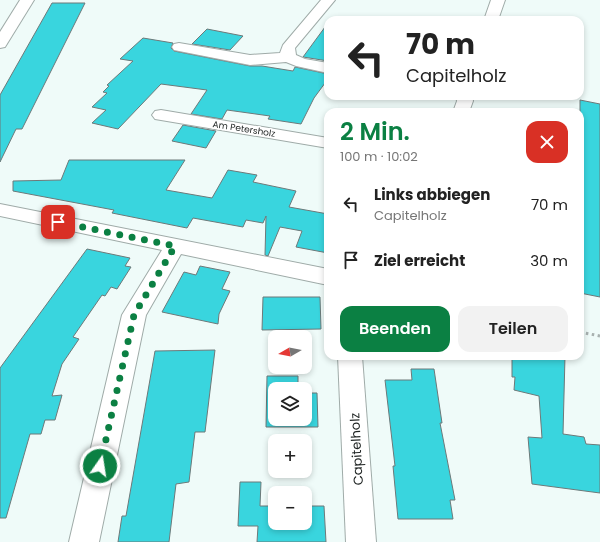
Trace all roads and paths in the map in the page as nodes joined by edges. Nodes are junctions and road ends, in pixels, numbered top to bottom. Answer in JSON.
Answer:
{"nodes":[{"id":1,"x":27,"y":0,"type":"edge"},
{"id":2,"x":328,"y":0,"type":"edge"},
{"id":3,"x":498,"y":0,"type":"edge"},
{"id":4,"x":492,"y":16,"type":"edge"},
{"id":5,"x":0,"y":44,"type":"edge"},
{"id":6,"x":180,"y":47,"type":"dead end"},
{"id":7,"x":288,"y":57,"type":"junction"},
{"id":8,"x":324,"y":67,"type":"edge"},
{"id":9,"x":161,"y":115,"type":"dead end"},
{"id":10,"x":324,"y":142,"type":"edge"},
{"id":11,"x":0,"y":210,"type":"edge"},
{"id":12,"x":175,"y":246,"type":"junction"},
{"id":13,"x":324,"y":276,"type":"edge"},
{"id":14,"x":584,"y":333,"type":"edge"},
{"id":15,"x":600,"y":336,"type":"edge"},
{"id":16,"x":350,"y":360,"type":"edge"},
{"id":17,"x":84,"y":542,"type":"edge"},
{"id":18,"x":362,"y":542,"type":"edge"}],
"edges":[{"from":1,"to":5,"type":"street"},
{"from":2,"to":7,"type":"street"},
{"from":3,"to":4,"type":"street"},
{"from":6,"to":7,"type":"street"},
{"from":7,"to":8,"type":"street"},
{"from":9,"to":10,"type":"street","name":"Am Petersholz"},
{"from":11,"to":12,"type":"street"},
{"from":12,"to":13,"type":"street"},
{"from":12,"to":17,"type":"street"},
{"from":14,"to":15,"type":"path"},
{"from":16,"to":18,"type":"street","name":"Capitelholz"}]}
